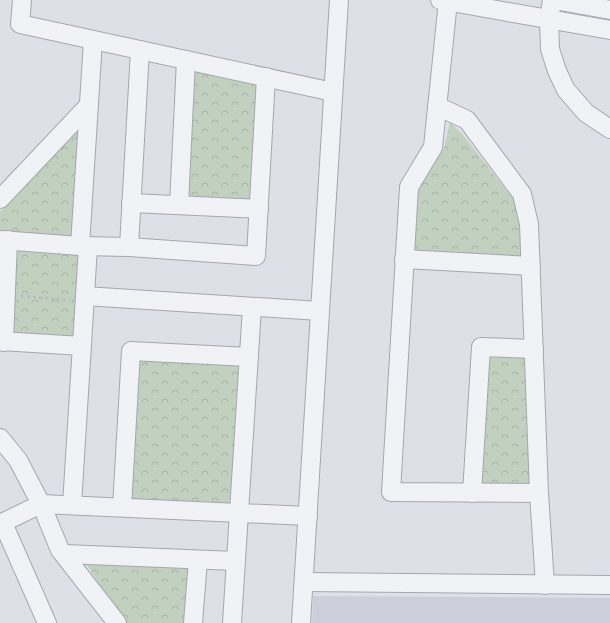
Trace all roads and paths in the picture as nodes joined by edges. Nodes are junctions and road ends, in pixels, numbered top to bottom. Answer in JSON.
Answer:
{"nodes":[{"id":1,"x":22,"y":0,"type":"edge"},
{"id":2,"x":339,"y":0,"type":"edge"},
{"id":3,"x":553,"y":0,"type":"edge"},
{"id":4,"x":444,"y":1,"type":"edge"},
{"id":5,"x":610,"y":10,"type":"edge"},
{"id":6,"x":549,"y":20,"type":"junction"},
{"id":7,"x":610,"y":30,"type":"edge"},
{"id":8,"x":93,"y":40,"type":"junction"},
{"id":9,"x":140,"y":50,"type":"junction"},
{"id":10,"x":186,"y":60,"type":"junction"},
{"id":11,"x":266,"y":78,"type":"junction"},
{"id":12,"x":334,"y":92,"type":"junction"},
{"id":13,"x":89,"y":105,"type":"junction"},
{"id":14,"x":437,"y":106,"type":"junction"},
{"id":15,"x":610,"y":129,"type":"edge"},
{"id":16,"x":0,"y":199,"type":"edge"},
{"id":17,"x":131,"y":203,"type":"junction"},
{"id":18,"x":179,"y":205,"type":"junction"},
{"id":19,"x":259,"y":209,"type":"junction"},
{"id":20,"x":4,"y":240,"type":"edge"},
{"id":21,"x":84,"y":246,"type":"junction"},
{"id":22,"x":129,"y":247,"type":"junction"},
{"id":23,"x":404,"y":259,"type":"junction"},
{"id":24,"x":531,"y":266,"type":"junction"},
{"id":25,"x":4,"y":292,"type":"edge"},
{"id":26,"x":85,"y":299,"type":"junction"},
{"id":27,"x":252,"y":307,"type":"junction"},
{"id":28,"x":320,"y":311,"type":"junction"},
{"id":29,"x":2,"y":342,"type":"edge"},
{"id":30,"x":82,"y":346,"type":"junction"},
{"id":31,"x":534,"y":349,"type":"junction"},
{"id":32,"x":248,"y":357,"type":"junction"},
{"id":33,"x":0,"y":438,"type":"edge"},
{"id":34,"x":472,"y":493,"type":"junction"},
{"id":35,"x":539,"y":493,"type":"junction"},
{"id":36,"x":41,"y":504,"type":"junction"},
{"id":37,"x":72,"y":505,"type":"junction"},
{"id":38,"x":122,"y":507,"type":"junction"},
{"id":39,"x":239,"y":513,"type":"junction"},
{"id":40,"x":308,"y":516,"type":"junction"},
{"id":41,"x":1,"y":524,"type":"edge"},
{"id":42,"x":64,"y":554,"type":"junction"},
{"id":43,"x":198,"y":560,"type":"junction"},
{"id":44,"x":236,"y":561,"type":"junction"},
{"id":45,"x":304,"y":582,"type":"junction"},
{"id":46,"x":545,"y":585,"type":"junction"},
{"id":47,"x":610,"y":585,"type":"edge"},
{"id":48,"x":47,"y":623,"type":"edge"},
{"id":49,"x":117,"y":623,"type":"edge"},
{"id":50,"x":193,"y":623,"type":"edge"},
{"id":51,"x":232,"y":623,"type":"edge"},
{"id":52,"x":301,"y":623,"type":"edge"}],
"edges":[{"from":1,"to":8,"type":"street"},
{"from":2,"to":12,"type":"street"},
{"from":3,"to":5,"type":"street"},
{"from":3,"to":6,"type":"street"},
{"from":4,"to":6,"type":"street"},
{"from":4,"to":14,"type":"street"},
{"from":6,"to":7,"type":"street"},
{"from":6,"to":15,"type":"street"},
{"from":8,"to":9,"type":"street"},
{"from":8,"to":13,"type":"street"},
{"from":9,"to":10,"type":"street"},
{"from":9,"to":17,"type":"street"},
{"from":10,"to":11,"type":"street"},
{"from":10,"to":18,"type":"street"},
{"from":11,"to":12,"type":"street"},
{"from":11,"to":19,"type":"street"},
{"from":12,"to":28,"type":"street"},
{"from":13,"to":16,"type":"street"},
{"from":13,"to":21,"type":"street"},
{"from":14,"to":23,"type":"street"},
{"from":14,"to":24,"type":"street"},
{"from":17,"to":18,"type":"street"},
{"from":17,"to":22,"type":"street"},
{"from":18,"to":19,"type":"street"},
{"from":19,"to":22,"type":"street"},
{"from":20,"to":21,"type":"street"},
{"from":20,"to":25,"type":"street"},
{"from":21,"to":22,"type":"street"},
{"from":21,"to":26,"type":"street"},
{"from":23,"to":24,"type":"street"},
{"from":23,"to":34,"type":"street"},
{"from":24,"to":31,"type":"street"},
{"from":25,"to":26,"type":"path"},
{"from":25,"to":29,"type":"street"},
{"from":26,"to":27,"type":"street"},
{"from":26,"to":30,"type":"street"},
{"from":27,"to":28,"type":"street"},
{"from":27,"to":32,"type":"street"},
{"from":28,"to":40,"type":"street"},
{"from":29,"to":30,"type":"street"},
{"from":30,"to":37,"type":"street"},
{"from":31,"to":34,"type":"street"},
{"from":31,"to":35,"type":"street"},
{"from":32,"to":38,"type":"street"},
{"from":32,"to":39,"type":"street"},
{"from":33,"to":36,"type":"street"},
{"from":34,"to":35,"type":"street"},
{"from":35,"to":46,"type":"street"},
{"from":36,"to":37,"type":"street"},
{"from":36,"to":41,"type":"street"},
{"from":36,"to":42,"type":"street"},
{"from":37,"to":38,"type":"street"},
{"from":38,"to":39,"type":"street"},
{"from":39,"to":40,"type":"street"},
{"from":39,"to":44,"type":"street"},
{"from":40,"to":45,"type":"street"},
{"from":41,"to":48,"type":"street"},
{"from":42,"to":43,"type":"street"},
{"from":42,"to":49,"type":"street"},
{"from":43,"to":44,"type":"street"},
{"from":43,"to":50,"type":"street"},
{"from":44,"to":51,"type":"street"},
{"from":45,"to":46,"type":"street"},
{"from":45,"to":52,"type":"street"},
{"from":46,"to":47,"type":"street"}]}
